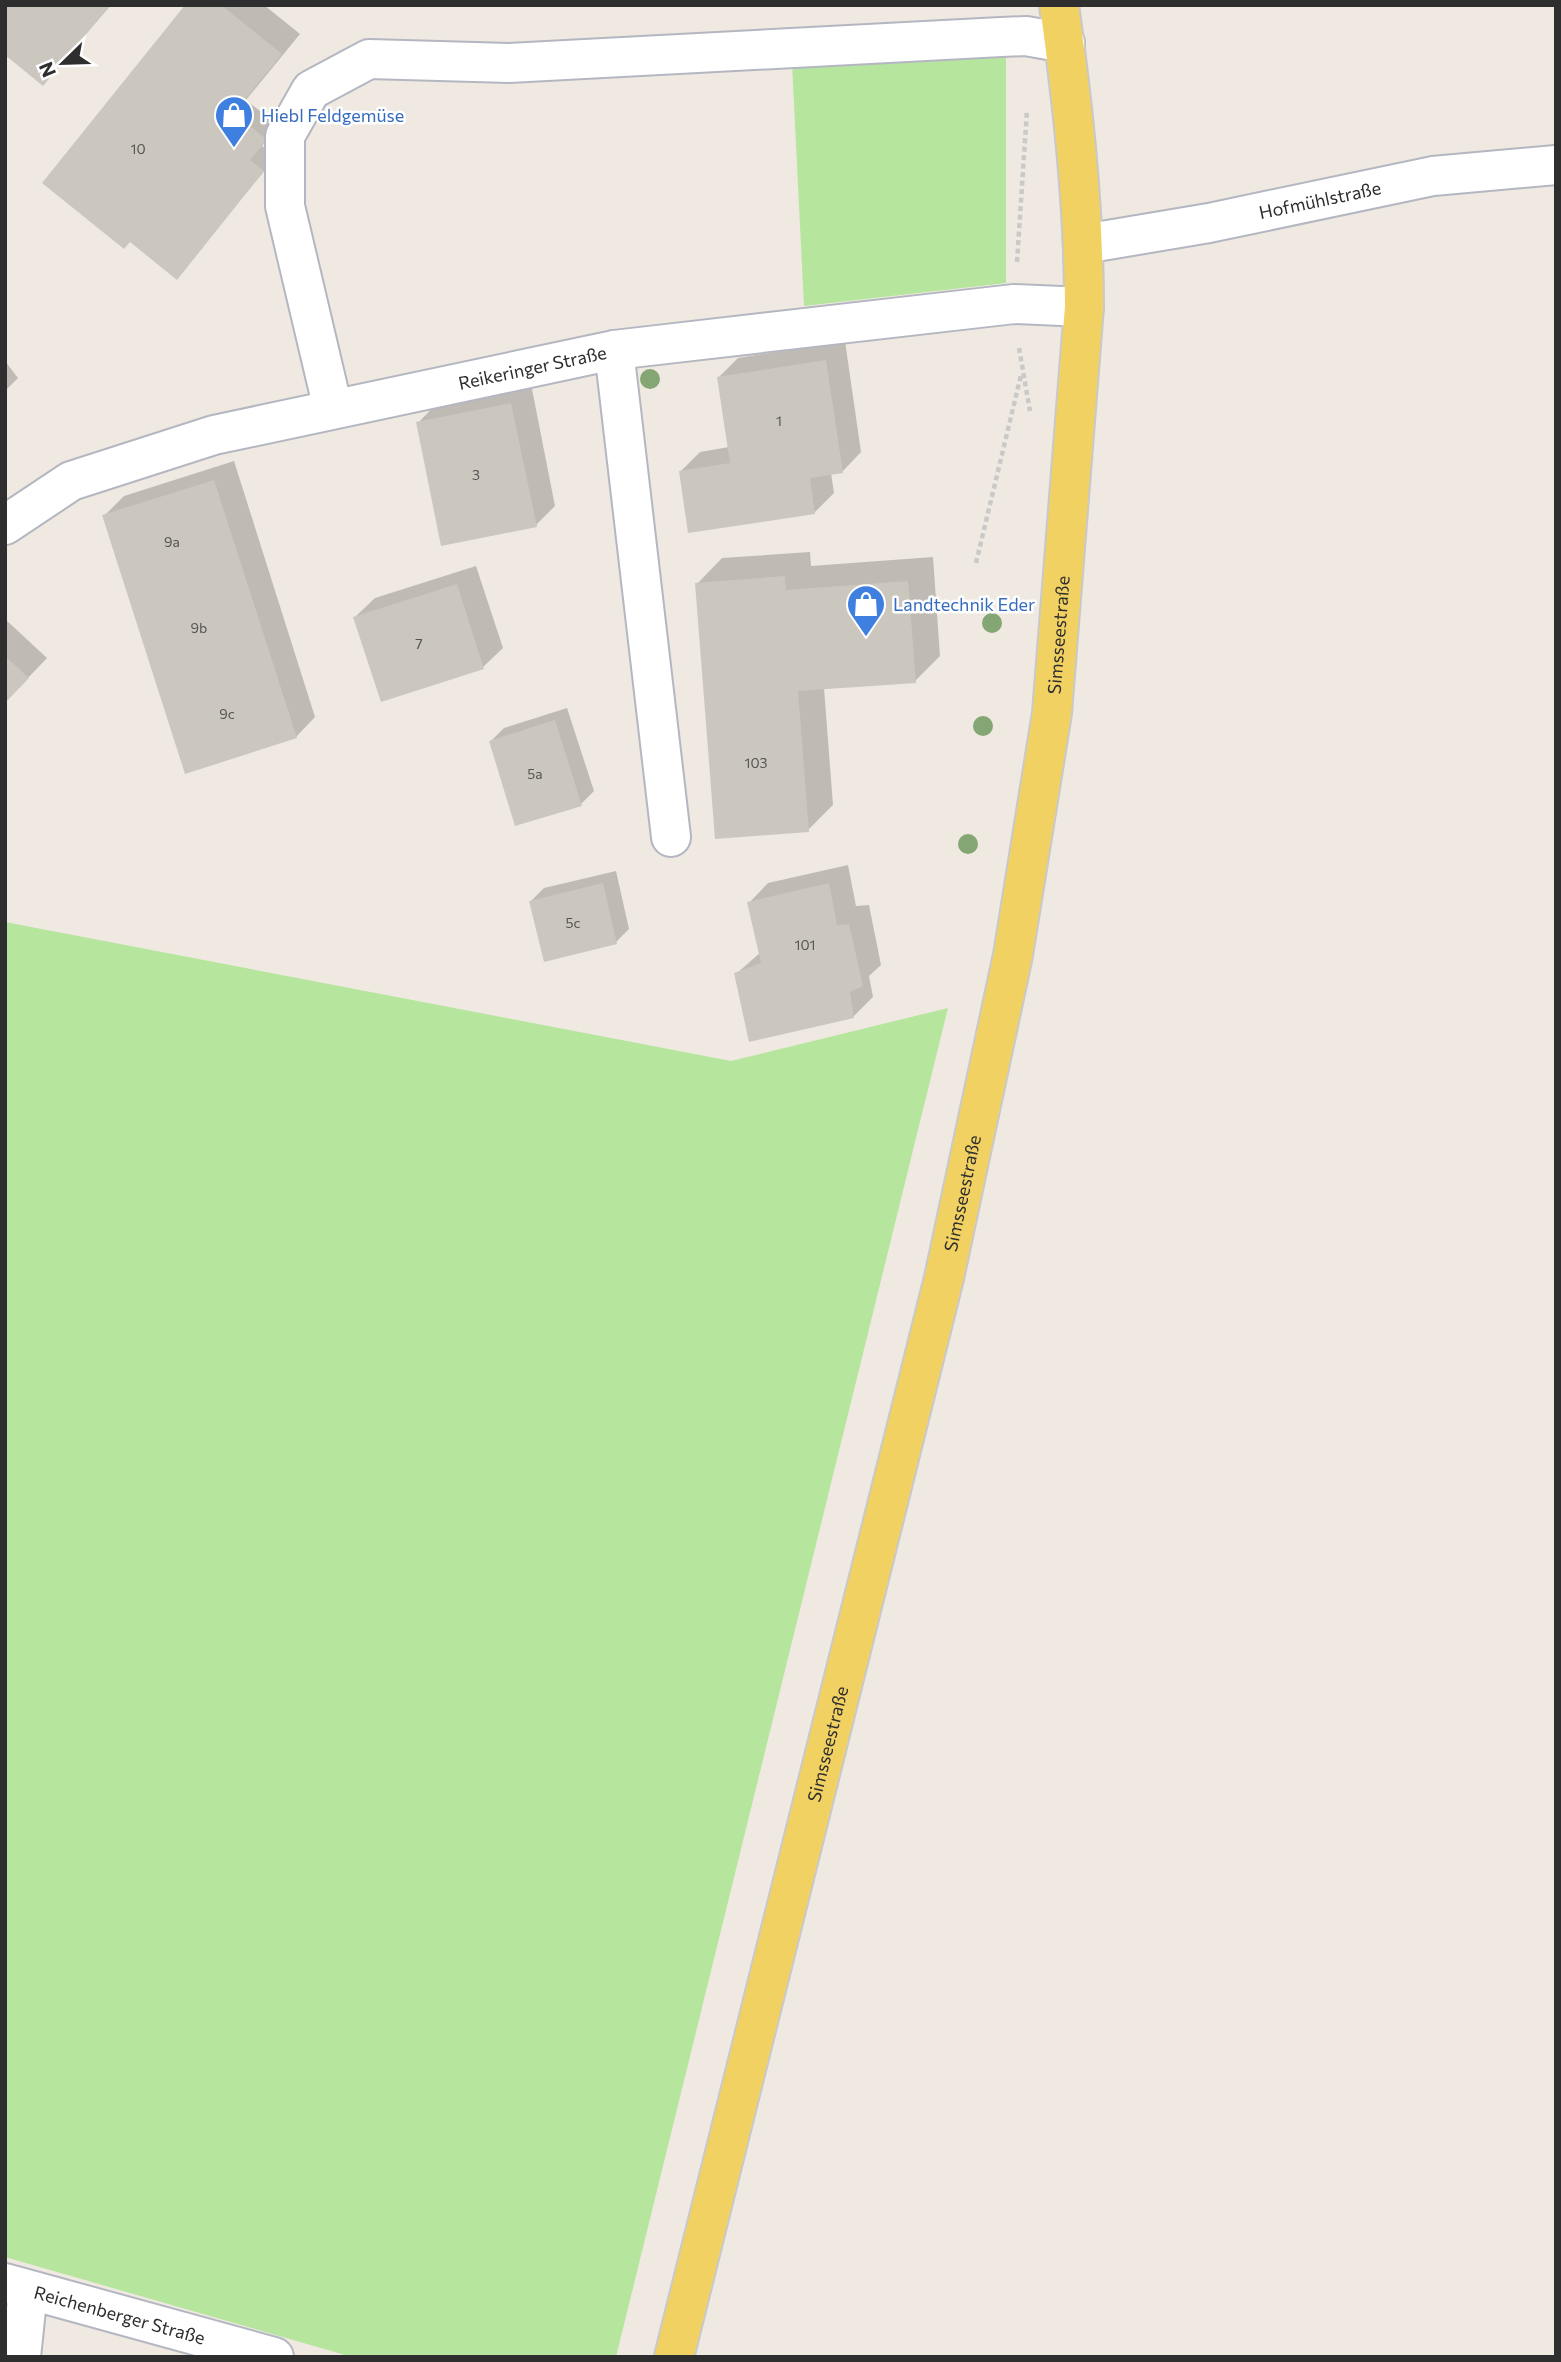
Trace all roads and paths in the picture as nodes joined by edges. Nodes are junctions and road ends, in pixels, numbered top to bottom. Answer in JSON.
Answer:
{"nodes":[{"id":1,"x":1059,"y":5,"type":"edge"},
{"id":2,"x":1065,"y":43,"type":"junction"},
{"id":3,"x":1027,"y":107,"type":"dead end"},
{"id":4,"x":1556,"y":165,"type":"edge"},
{"id":5,"x":1084,"y":244,"type":"junction"},
{"id":6,"x":1014,"y":304,"type":"junction"},
{"id":7,"x":1084,"y":307,"type":"junction"},
{"id":8,"x":614,"y":349,"type":"junction"},
{"id":9,"x":1022,"y":371,"type":"junction"},
{"id":10,"x":333,"y":409,"type":"junction"},
{"id":11,"x":1032,"y":421,"type":"dead end"},
{"id":12,"x":5,"y":525,"type":"edge"},
{"id":13,"x":976,"y":563,"type":"dead end"},
{"id":14,"x":671,"y":837,"type":"dead end"},
{"id":15,"x":17,"y":2287,"type":"edge"},
{"id":16,"x":21,"y":2357,"type":"edge"},
{"id":17,"x":274,"y":2357,"type":"edge"},
{"id":18,"x":674,"y":2357,"type":"edge"}],
"edges":[{"from":1,"to":2,"type":"main road","name":"Simsseestraße"},
{"from":2,"to":5,"type":"main road","name":"Simsseestraße"},
{"from":2,"to":10,"type":"street"},
{"from":3,"to":6,"type":"path"},
{"from":4,"to":5,"type":"street","name":"Hofmühlstraße"},
{"from":5,"to":7,"type":"main road","name":"Simsseestraße"},
{"from":6,"to":7,"type":"street","name":"Reikeringer Straße"},
{"from":6,"to":8,"type":"street","name":"Reikeringer Straße"},
{"from":6,"to":9,"type":"path"},
{"from":7,"to":18,"type":"main road","name":"Simsseestraße"},
{"from":8,"to":10,"type":"street","name":"Reikeringer Straße"},
{"from":8,"to":14,"type":"street"},
{"from":9,"to":11,"type":"path"},
{"from":9,"to":13,"type":"path"},
{"from":10,"to":12,"type":"street","name":"Reikeringer Straße"},
{"from":15,"to":16,"type":"street"},
{"from":15,"to":17,"type":"street","name":"Reichenberger Straße"}]}
